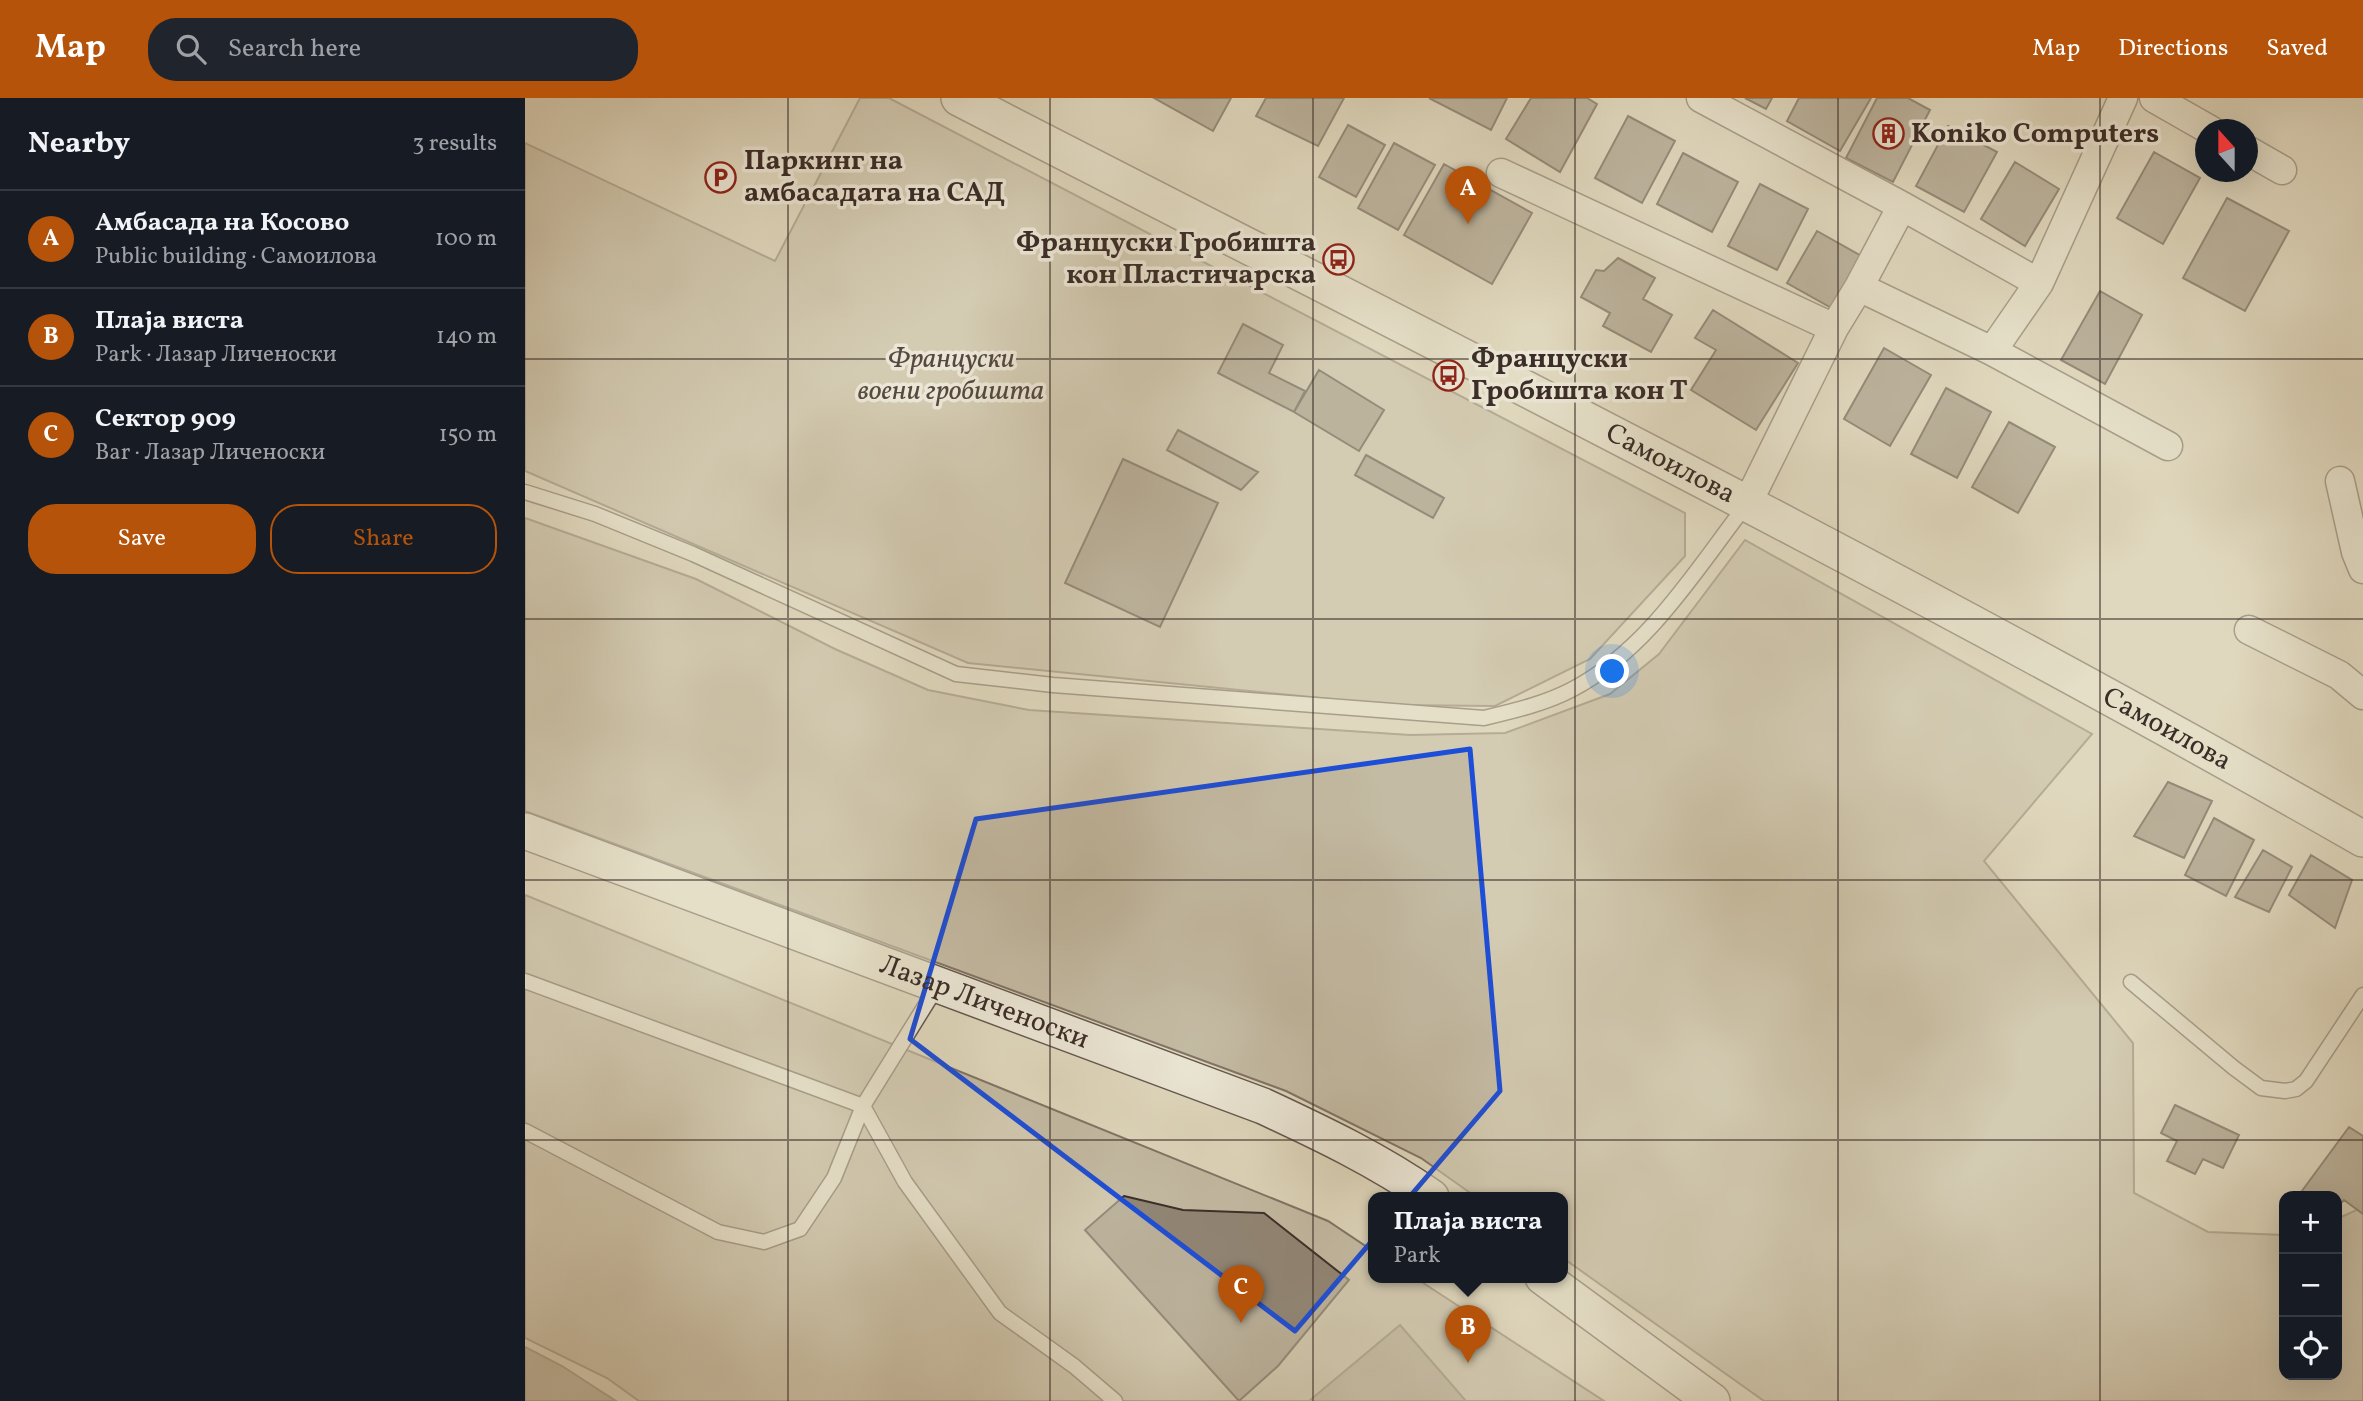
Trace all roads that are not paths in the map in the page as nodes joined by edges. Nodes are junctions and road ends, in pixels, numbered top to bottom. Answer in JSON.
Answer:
{"nodes":[{"id":1,"x":959,"y":98,"type":"edge"},
{"id":2,"x":1701,"y":98,"type":"edge"},
{"id":3,"x":2123,"y":98,"type":"edge"},
{"id":4,"x":2154,"y":98,"type":"edge"},
{"id":5,"x":2195,"y":121,"type":"edge"},
{"id":6,"x":2258,"y":156,"type":"edge"},
{"id":7,"x":2282,"y":170,"type":"dead end"},
{"id":8,"x":1501,"y":173,"type":"dead end"},
{"id":9,"x":1902,"y":206,"type":"junction"},
{"id":10,"x":2039,"y":283,"type":"junction"},
{"id":11,"x":1859,"y":287,"type":"junction"},
{"id":12,"x":1834,"y":328,"type":"junction"},
{"id":13,"x":1993,"y":351,"type":"junction"},
{"id":14,"x":2168,"y":446,"type":"dead end"},
{"id":15,"x":2340,"y":481,"type":"dead end"},
{"id":16,"x":525,"y":492,"type":"edge"},
{"id":17,"x":1747,"y":503,"type":"junction"},
{"id":18,"x":2363,"y":569,"type":"edge"},
{"id":19,"x":2249,"y":630,"type":"dead end"},
{"id":20,"x":2363,"y":695,"type":"edge"},
{"id":21,"x":525,"y":831,"type":"edge"},
{"id":22,"x":2363,"y":839,"type":"edge"},
{"id":23,"x":525,"y":981,"type":"edge"},
{"id":24,"x":2131,"y":982,"type":"dead end"},
{"id":25,"x":938,"y":985,"type":"junction"},
{"id":26,"x":2363,"y":995,"type":"edge"},
{"id":27,"x":863,"y":1106,"type":"junction"},
{"id":28,"x":525,"y":1131,"type":"edge"},
{"id":29,"x":1424,"y":1192,"type":"edge"},
{"id":30,"x":1551,"y":1283,"type":"edge"},
{"id":31,"x":1115,"y":1401,"type":"edge"},
{"id":32,"x":1712,"y":1401,"type":"edge"}],
"edges":[{"from":1,"to":17,"type":"street","name":"Самоилова"},
{"from":2,"to":9,"type":"street"},
{"from":3,"to":10,"type":"street"},
{"from":4,"to":5,"type":"street"},
{"from":6,"to":7,"type":"street"},
{"from":8,"to":12,"type":"street"},
{"from":9,"to":10,"type":"street"},
{"from":9,"to":11,"type":"street","name":"Самоилова"},
{"from":10,"to":13,"type":"street"},
{"from":11,"to":12,"type":"street","name":"Самоилова"},
{"from":11,"to":13,"type":"street"},
{"from":12,"to":17,"type":"street","name":"Самоилова"},
{"from":13,"to":14,"type":"street"},
{"from":15,"to":18,"type":"street"},
{"from":16,"to":17,"type":"lane"},
{"from":17,"to":22,"type":"street","name":"Самоилова"},
{"from":19,"to":20,"type":"street"},
{"from":21,"to":25,"type":"street","name":"Лазар Личеноски"},
{"from":23,"to":27,"type":"lane"},
{"from":24,"to":26,"type":"lane"},
{"from":25,"to":27,"type":"lane"},
{"from":25,"to":29,"type":"street","name":"Лазар Личеноски"},
{"from":27,"to":28,"type":"lane"},
{"from":27,"to":31,"type":"lane"},
{"from":30,"to":32,"type":"street"}]}
